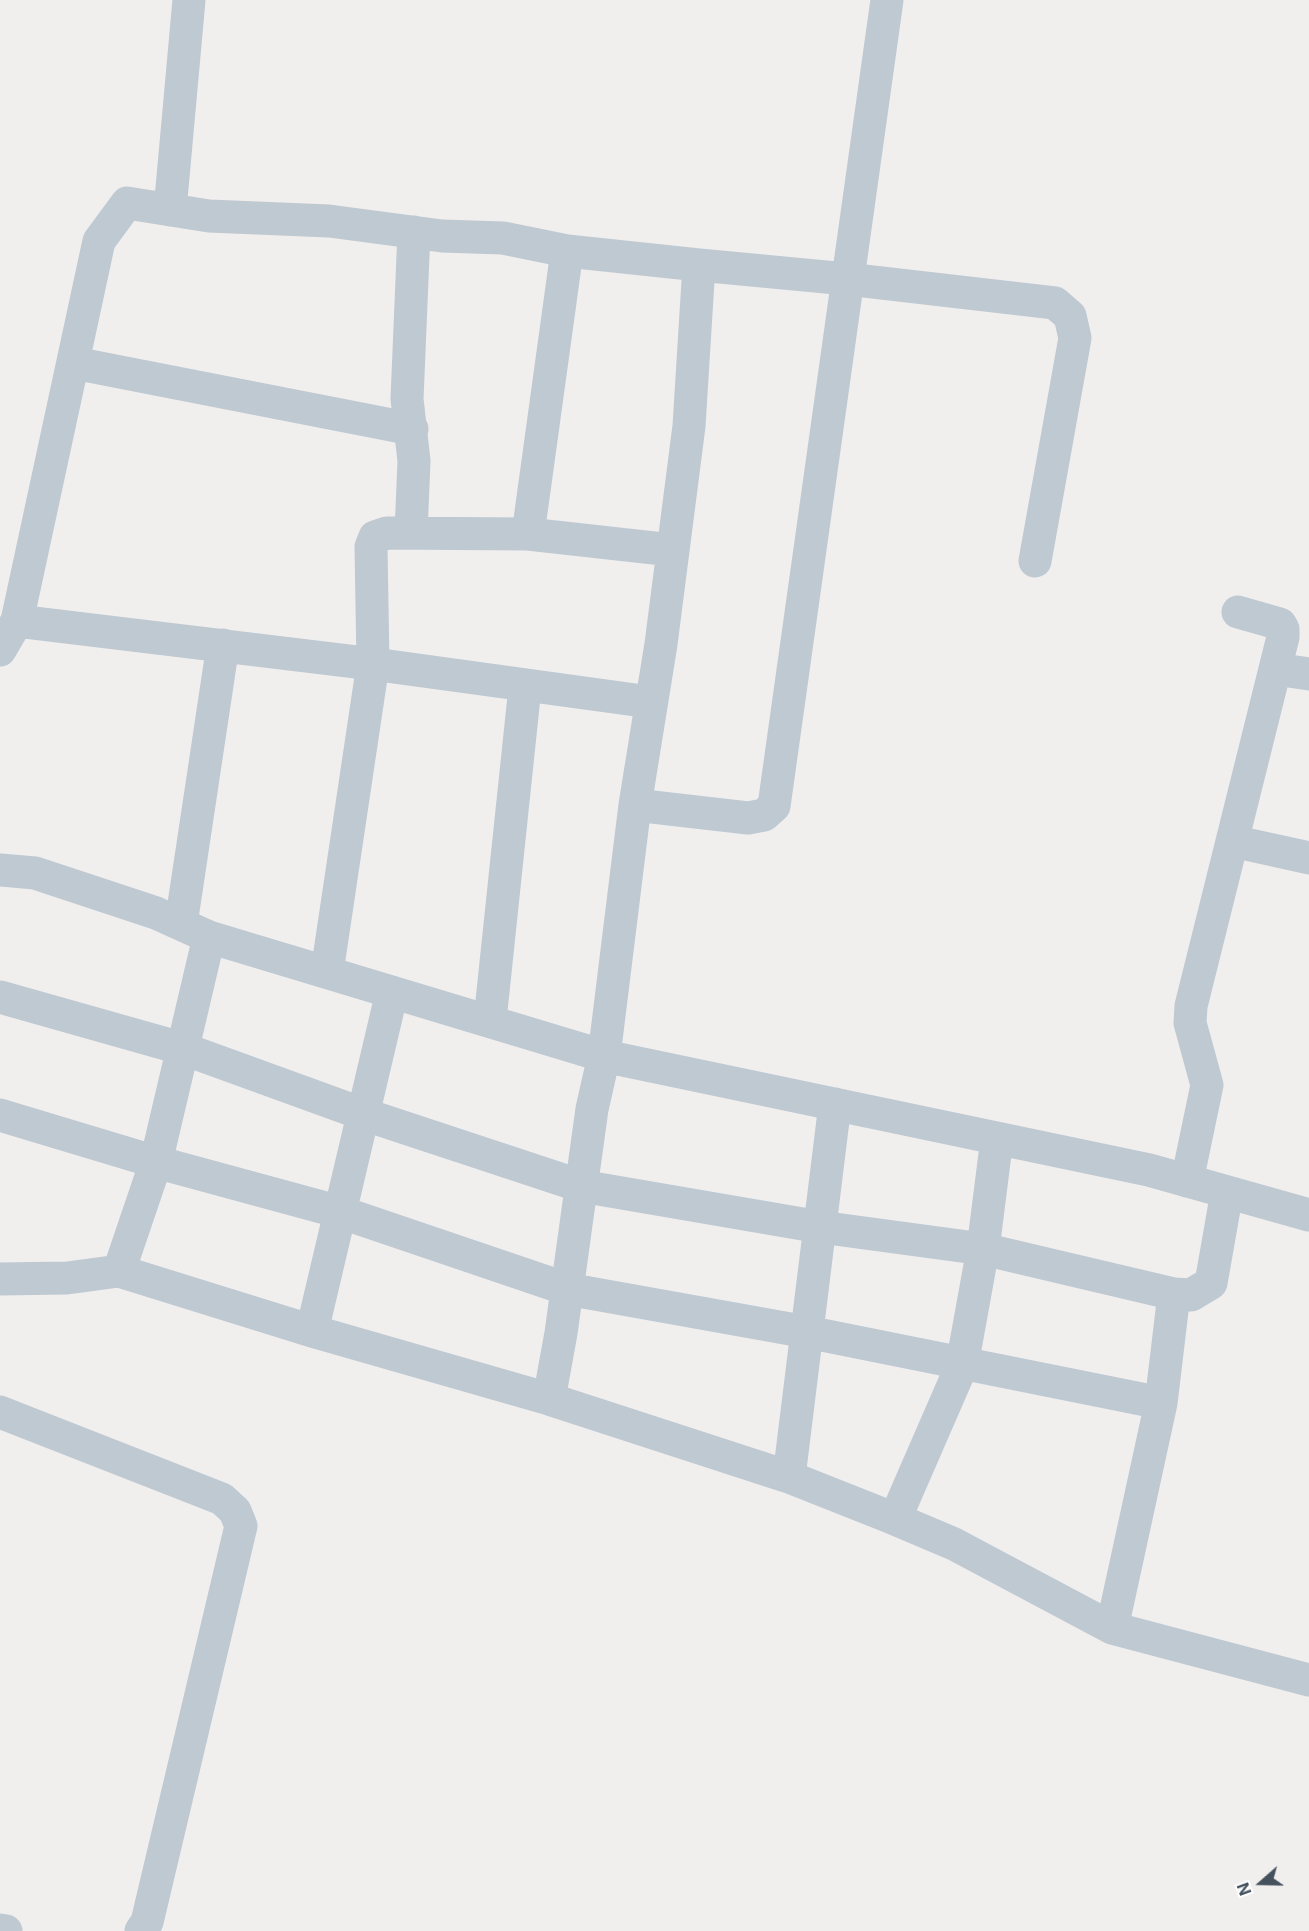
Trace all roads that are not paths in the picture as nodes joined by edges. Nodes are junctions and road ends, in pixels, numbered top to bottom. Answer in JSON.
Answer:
{"nodes":[{"id":1,"x":189,"y":0,"type":"edge"},
{"id":2,"x":887,"y":0,"type":"edge"},
{"id":3,"x":170,"y":210,"type":"junction"},
{"id":4,"x":414,"y":232,"type":"junction"},
{"id":5,"x":567,"y":251,"type":"junction"},
{"id":6,"x":699,"y":265,"type":"junction"},
{"id":7,"x":847,"y":279,"type":"junction"},
{"id":8,"x":74,"y":363,"type":"junction"},
{"id":9,"x":412,"y":429,"type":"junction"},
{"id":10,"x":411,"y":533,"type":"junction"},
{"id":11,"x":528,"y":534,"type":"junction"},
{"id":12,"x":672,"y":550,"type":"junction"},
{"id":13,"x":1035,"y":561,"type":"dead end"},
{"id":14,"x":1238,"y":612,"type":"dead end"},
{"id":15,"x":17,"y":621,"type":"junction"},
{"id":16,"x":223,"y":645,"type":"junction"},
{"id":17,"x":0,"y":650,"type":"edge"},
{"id":18,"x":373,"y":664,"type":"junction"},
{"id":19,"x":1275,"y":669,"type":"junction"},
{"id":20,"x":1309,"y":674,"type":"edge"},
{"id":21,"x":525,"y":687,"type":"junction"},
{"id":22,"x":650,"y":702,"type":"junction"},
{"id":23,"x":635,"y":805,"type":"junction"},
{"id":24,"x":1232,"y":842,"type":"junction"},
{"id":25,"x":1309,"y":858,"type":"edge"},
{"id":26,"x":0,"y":870,"type":"edge"},
{"id":27,"x":195,"y":931,"type":"junction"},
{"id":28,"x":327,"y":972,"type":"junction"},
{"id":29,"x":392,"y":992,"type":"junction"},
{"id":30,"x":0,"y":997,"type":"edge"},
{"id":31,"x":490,"y":1020,"type":"junction"},
{"id":32,"x":184,"y":1049,"type":"junction"},
{"id":33,"x":604,"y":1056,"type":"junction"},
{"id":34,"x":835,"y":1104,"type":"junction"},
{"id":35,"x":363,"y":1114,"type":"junction"},
{"id":36,"x":0,"y":1115,"type":"edge"},
{"id":37,"x":997,"y":1138,"type":"junction"},
{"id":38,"x":156,"y":1162,"type":"junction"},
{"id":39,"x":1187,"y":1181,"type":"junction"},
{"id":40,"x":581,"y":1186,"type":"junction"},
{"id":41,"x":1227,"y":1192,"type":"junction"},
{"id":42,"x":340,"y":1212,"type":"junction"},
{"id":43,"x":1309,"y":1215,"type":"edge"},
{"id":44,"x":820,"y":1227,"type":"junction"},
{"id":45,"x":983,"y":1249,"type":"junction"},
{"id":46,"x":119,"y":1271,"type":"junction"},
{"id":47,"x":0,"y":1279,"type":"edge"},
{"id":48,"x":567,"y":1289,"type":"junction"},
{"id":49,"x":1174,"y":1294,"type":"junction"},
{"id":50,"x":312,"y":1331,"type":"junction"},
{"id":51,"x":807,"y":1332,"type":"junction"},
{"id":52,"x":962,"y":1365,"type":"junction"},
{"id":53,"x":549,"y":1399,"type":"junction"},
{"id":54,"x":1161,"y":1403,"type":"junction"},
{"id":55,"x":0,"y":1412,"type":"edge"},
{"id":56,"x":789,"y":1477,"type":"junction"},
{"id":57,"x":895,"y":1519,"type":"junction"},
{"id":58,"x":1112,"y":1629,"type":"junction"},
{"id":59,"x":1309,"y":1680,"type":"edge"},
{"id":60,"x":0,"y":1930,"type":"edge"},
{"id":61,"x":6,"y":1931,"type":"edge"},
{"id":62,"x":141,"y":1931,"type":"edge"}],
"edges":[{"from":1,"to":3,"type":"street"},
{"from":2,"to":7,"type":"street"},
{"from":3,"to":4,"type":"street"},
{"from":3,"to":8,"type":"street"},
{"from":4,"to":5,"type":"street"},
{"from":4,"to":9,"type":"street"},
{"from":5,"to":6,"type":"street"},
{"from":5,"to":11,"type":"street"},
{"from":6,"to":7,"type":"street"},
{"from":6,"to":12,"type":"street"},
{"from":7,"to":13,"type":"street"},
{"from":7,"to":23,"type":"street"},
{"from":8,"to":9,"type":"street"},
{"from":8,"to":15,"type":"street"},
{"from":9,"to":10,"type":"street"},
{"from":10,"to":11,"type":"street"},
{"from":10,"to":18,"type":"street"},
{"from":11,"to":12,"type":"street"},
{"from":12,"to":22,"type":"street"},
{"from":14,"to":19,"type":"street"},
{"from":15,"to":16,"type":"street"},
{"from":15,"to":17,"type":"street"},
{"from":16,"to":18,"type":"street"},
{"from":16,"to":27,"type":"street"},
{"from":18,"to":21,"type":"street"},
{"from":18,"to":28,"type":"street"},
{"from":19,"to":20,"type":"street"},
{"from":19,"to":24,"type":"street"},
{"from":21,"to":22,"type":"street"},
{"from":21,"to":31,"type":"street"},
{"from":22,"to":23,"type":"street"},
{"from":23,"to":33,"type":"street"},
{"from":24,"to":25,"type":"street"},
{"from":24,"to":39,"type":"street"},
{"from":26,"to":27,"type":"street"},
{"from":27,"to":28,"type":"street"},
{"from":27,"to":32,"type":"street"},
{"from":28,"to":29,"type":"street"},
{"from":29,"to":31,"type":"street"},
{"from":29,"to":35,"type":"street"},
{"from":30,"to":32,"type":"street"},
{"from":31,"to":33,"type":"street"},
{"from":32,"to":35,"type":"street"},
{"from":32,"to":38,"type":"street"},
{"from":33,"to":34,"type":"street"},
{"from":33,"to":40,"type":"street"},
{"from":34,"to":37,"type":"street"},
{"from":34,"to":44,"type":"street"},
{"from":35,"to":40,"type":"street"},
{"from":35,"to":42,"type":"street"},
{"from":36,"to":38,"type":"street"},
{"from":37,"to":39,"type":"street"},
{"from":37,"to":45,"type":"street"},
{"from":38,"to":42,"type":"street"},
{"from":38,"to":46,"type":"street"},
{"from":39,"to":41,"type":"street"},
{"from":40,"to":44,"type":"street"},
{"from":40,"to":48,"type":"street"},
{"from":41,"to":43,"type":"street"},
{"from":41,"to":49,"type":"street"},
{"from":42,"to":48,"type":"street"},
{"from":42,"to":50,"type":"street"},
{"from":44,"to":45,"type":"street"},
{"from":44,"to":51,"type":"street"},
{"from":45,"to":49,"type":"street"},
{"from":45,"to":52,"type":"street"},
{"from":46,"to":47,"type":"street"},
{"from":46,"to":50,"type":"street"},
{"from":48,"to":51,"type":"street"},
{"from":48,"to":53,"type":"street"},
{"from":49,"to":54,"type":"street"},
{"from":50,"to":53,"type":"street"},
{"from":51,"to":52,"type":"street"},
{"from":51,"to":56,"type":"street"},
{"from":52,"to":54,"type":"street"},
{"from":52,"to":57,"type":"street"},
{"from":53,"to":56,"type":"street"},
{"from":54,"to":58,"type":"street"},
{"from":55,"to":62,"type":"street"},
{"from":56,"to":57,"type":"street"},
{"from":57,"to":58,"type":"street"},
{"from":58,"to":59,"type":"street"},
{"from":60,"to":61,"type":"street"}]}
